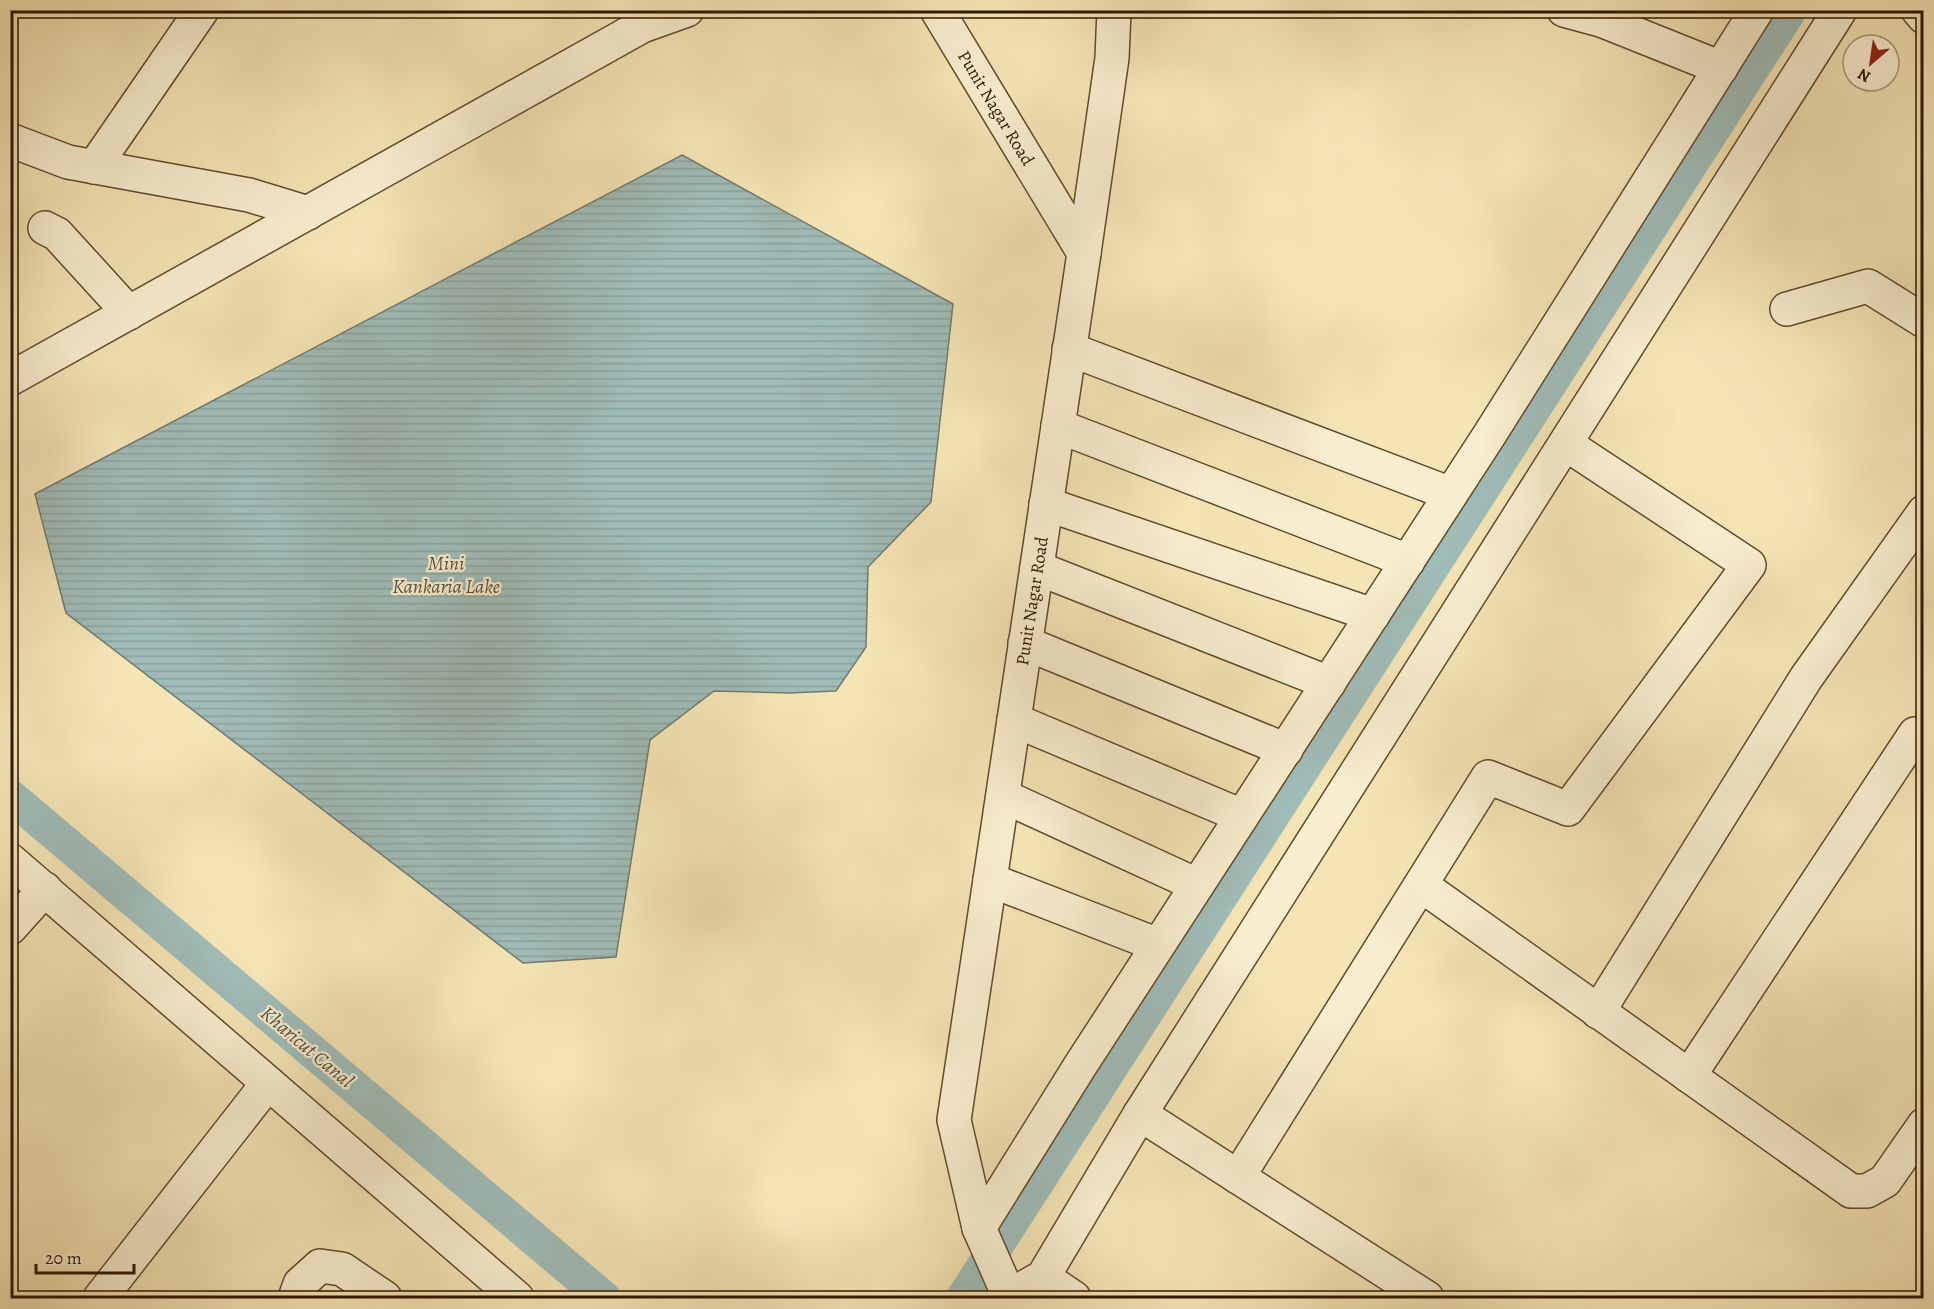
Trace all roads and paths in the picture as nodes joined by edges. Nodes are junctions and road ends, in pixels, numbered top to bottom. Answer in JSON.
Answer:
{"nodes":[{"id":1,"x":202,"y":10,"type":"edge"},
{"id":2,"x":687,"y":10,"type":"edge"},
{"id":3,"x":937,"y":10,"type":"edge"},
{"id":4,"x":1114,"y":10,"type":"edge"},
{"id":5,"x":1564,"y":10,"type":"edge"},
{"id":6,"x":1757,"y":10,"type":"edge"},
{"id":7,"x":1840,"y":10,"type":"edge"},
{"id":8,"x":1918,"y":10,"type":"edge"},
{"id":9,"x":1923,"y":17,"type":"edge"},
{"id":10,"x":1720,"y":68,"type":"junction"},
{"id":11,"x":10,"y":140,"type":"edge"},
{"id":12,"x":94,"y":167,"type":"junction"},
{"id":13,"x":308,"y":213,"type":"junction"},
{"id":14,"x":45,"y":228,"type":"dead end"},
{"id":15,"x":1084,"y":253,"type":"junction"},
{"id":16,"x":1787,"y":309,"type":"dead end"},
{"id":17,"x":129,"y":313,"type":"junction"},
{"id":18,"x":1923,"y":321,"type":"edge"},
{"id":19,"x":1069,"y":350,"type":"junction"},
{"id":20,"x":10,"y":379,"type":"edge"},
{"id":21,"x":1058,"y":426,"type":"junction"},
{"id":22,"x":1566,"y":444,"type":"junction"},
{"id":23,"x":1451,"y":494,"type":"junction"},
{"id":24,"x":1046,"y":504,"type":"junction"},
{"id":25,"x":1923,"y":512,"type":"edge"},
{"id":26,"x":1408,"y":561,"type":"junction"},
{"id":27,"x":1037,"y":568,"type":"junction"},
{"id":28,"x":1373,"y":615,"type":"junction"},
{"id":29,"x":1025,"y":643,"type":"junction"},
{"id":30,"x":1329,"y":683,"type":"junction"},
{"id":31,"x":1014,"y":720,"type":"junction"},
{"id":32,"x":1915,"y":734,"type":"dead end"},
{"id":33,"x":1286,"y":750,"type":"junction"},
{"id":34,"x":1003,"y":796,"type":"junction"},
{"id":35,"x":1242,"y":816,"type":"junction"},
{"id":36,"x":10,"y":860,"type":"edge"},
{"id":37,"x":990,"y":880,"type":"junction"},
{"id":38,"x":1197,"y":885,"type":"junction"},
{"id":39,"x":1421,"y":885,"type":"junction"},
{"id":40,"x":45,"y":889,"type":"junction"},
{"id":41,"x":10,"y":928,"type":"edge"},
{"id":42,"x":1158,"y":945,"type":"junction"},
{"id":43,"x":1598,"y":1012,"type":"junction"},
{"id":44,"x":1689,"y":1076,"type":"junction"},
{"id":45,"x":268,"y":1083,"type":"junction"},
{"id":46,"x":1140,"y":1114,"type":"junction"},
{"id":47,"x":1923,"y":1125,"type":"edge"},
{"id":48,"x":1238,"y":1177,"type":"junction"},
{"id":49,"x":980,"y":1229,"type":"junction"},
{"id":50,"x":1043,"y":1277,"type":"junction"},
{"id":51,"x":1008,"y":1296,"type":"edge"},
{"id":52,"x":100,"y":1299,"type":"edge"},
{"id":53,"x":295,"y":1299,"type":"edge"},
{"id":54,"x":384,"y":1299,"type":"edge"},
{"id":55,"x":517,"y":1299,"type":"edge"},
{"id":56,"x":1074,"y":1299,"type":"edge"},
{"id":57,"x":1427,"y":1299,"type":"edge"}],
"edges":[{"from":1,"to":12,"type":"street"},
{"from":2,"to":13,"type":"street"},
{"from":3,"to":15,"type":"street","name":"Punit Nagar Road"},
{"from":4,"to":15,"type":"street"},
{"from":5,"to":10,"type":"street"},
{"from":6,"to":10,"type":"street"},
{"from":7,"to":22,"type":"street"},
{"from":8,"to":9,"type":"street"},
{"from":10,"to":23,"type":"street"},
{"from":11,"to":12,"type":"street"},
{"from":12,"to":13,"type":"street"},
{"from":13,"to":17,"type":"street"},
{"from":14,"to":17,"type":"street"},
{"from":15,"to":19,"type":"street","name":"Punit Nagar Road"},
{"from":16,"to":18,"type":"street"},
{"from":17,"to":20,"type":"street"},
{"from":19,"to":21,"type":"street","name":"Punit Nagar Road"},
{"from":19,"to":23,"type":"street"},
{"from":21,"to":24,"type":"street","name":"Punit Nagar Road"},
{"from":21,"to":26,"type":"street"},
{"from":22,"to":39,"type":"street"},
{"from":22,"to":46,"type":"street"},
{"from":23,"to":26,"type":"street"},
{"from":24,"to":27,"type":"street","name":"Punit Nagar Road"},
{"from":24,"to":28,"type":"street"},
{"from":25,"to":43,"type":"street"},
{"from":26,"to":28,"type":"street"},
{"from":27,"to":29,"type":"street","name":"Punit Nagar Road"},
{"from":27,"to":30,"type":"street"},
{"from":28,"to":30,"type":"street"},
{"from":29,"to":31,"type":"street","name":"Punit Nagar Road"},
{"from":29,"to":33,"type":"street"},
{"from":30,"to":33,"type":"street"},
{"from":31,"to":34,"type":"street","name":"Punit Nagar Road"},
{"from":31,"to":35,"type":"street"},
{"from":32,"to":44,"type":"street"},
{"from":33,"to":35,"type":"street"},
{"from":34,"to":37,"type":"street","name":"Punit Nagar Road"},
{"from":34,"to":38,"type":"street"},
{"from":35,"to":38,"type":"street"},
{"from":36,"to":40,"type":"street"},
{"from":37,"to":42,"type":"street"},
{"from":37,"to":49,"type":"street","name":"Punit Nagar Road"},
{"from":38,"to":42,"type":"street"},
{"from":39,"to":43,"type":"street"},
{"from":39,"to":48,"type":"street"},
{"from":40,"to":41,"type":"street"},
{"from":40,"to":45,"type":"street"},
{"from":42,"to":49,"type":"street"},
{"from":43,"to":44,"type":"street"},
{"from":44,"to":47,"type":"street"},
{"from":45,"to":52,"type":"street"},
{"from":45,"to":55,"type":"street"},
{"from":46,"to":48,"type":"street"},
{"from":46,"to":50,"type":"street"},
{"from":48,"to":57,"type":"street"},
{"from":49,"to":51,"type":"street","name":"Punit Nagar Road"},
{"from":50,"to":51,"type":"street"},
{"from":50,"to":56,"type":"street"},
{"from":53,"to":54,"type":"street"}]}
